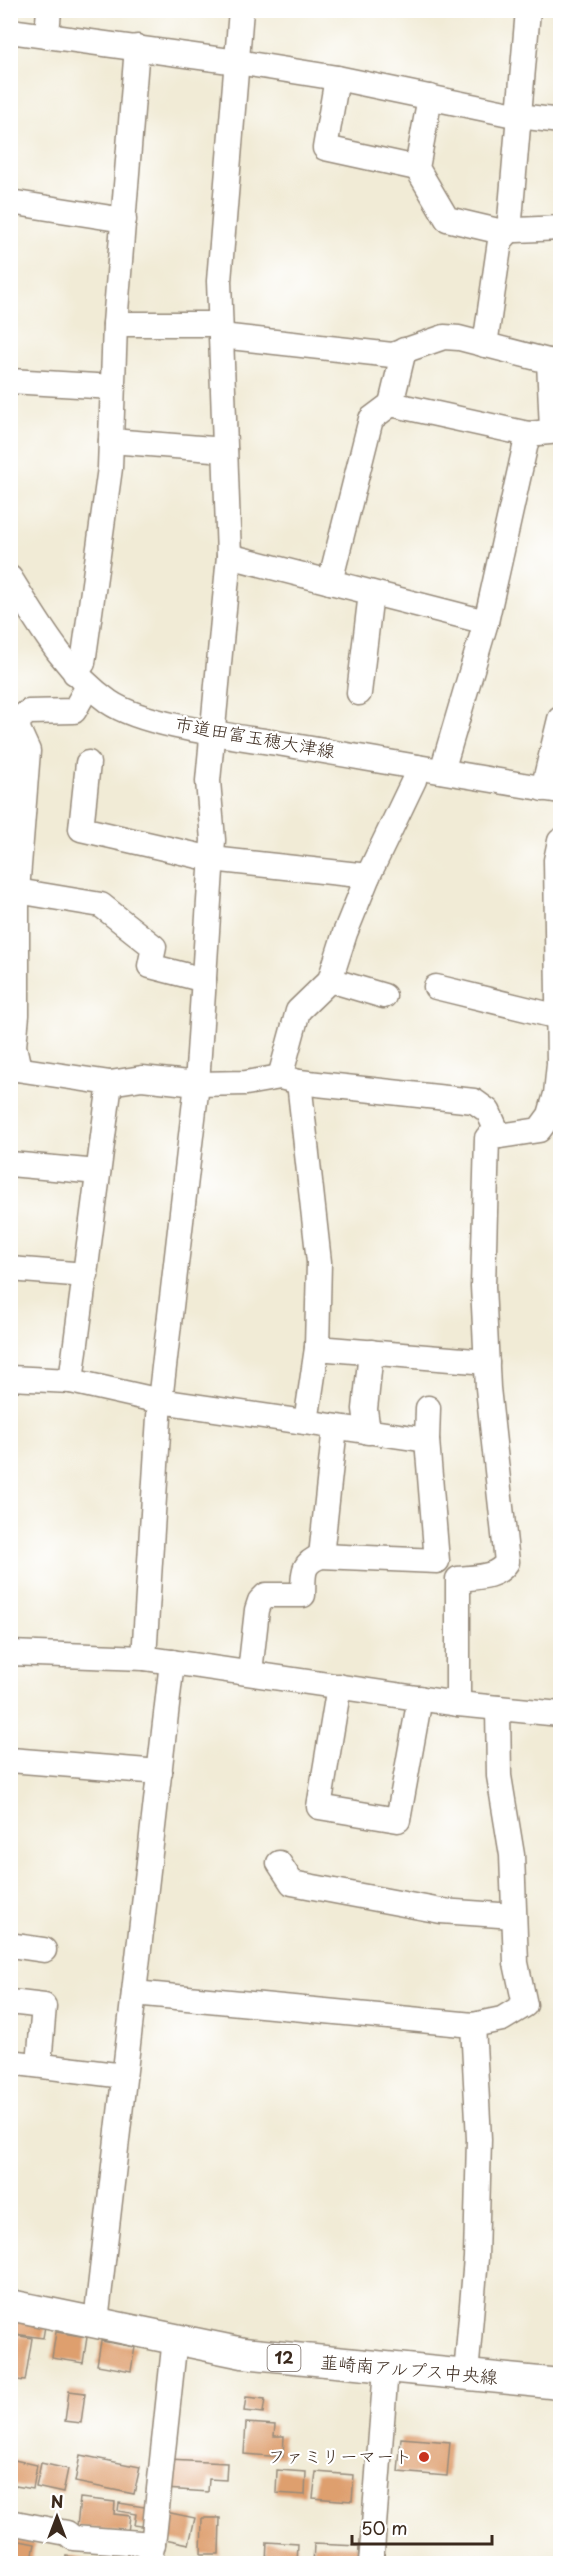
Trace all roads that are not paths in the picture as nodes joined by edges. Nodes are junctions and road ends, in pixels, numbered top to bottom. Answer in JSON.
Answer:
{"nodes":[{"id":1,"x":50,"y":10,"type":"edge"},
{"id":2,"x":241,"y":10,"type":"edge"},
{"id":3,"x":528,"y":10,"type":"edge"},
{"id":4,"x":10,"y":31,"type":"edge"},
{"id":5,"x":47,"y":34,"type":"junction"},
{"id":6,"x":137,"y":47,"type":"junction"},
{"id":7,"x":237,"y":62,"type":"junction"},
{"id":8,"x":337,"y":78,"type":"junction"},
{"id":9,"x":430,"y":97,"type":"junction"},
{"id":10,"x":519,"y":116,"type":"junction"},
{"id":11,"x":561,"y":121,"type":"edge"},
{"id":12,"x":417,"y":168,"type":"junction"},
{"id":13,"x":10,"y":202,"type":"edge"},
{"id":14,"x":124,"y":220,"type":"junction"},
{"id":15,"x":561,"y":228,"type":"edge"},
{"id":16,"x":509,"y":231,"type":"junction"},
{"id":17,"x":115,"y":324,"type":"junction"},
{"id":18,"x":220,"y":330,"type":"junction"},
{"id":19,"x":485,"y":345,"type":"junction"},
{"id":20,"x":404,"y":351,"type":"junction"},
{"id":21,"x":555,"y":362,"type":"edge"},
{"id":22,"x":10,"y":381,"type":"edge"},
{"id":23,"x":113,"y":387,"type":"junction"},
{"id":24,"x":391,"y":404,"type":"junction"},
{"id":25,"x":547,"y":432,"type":"edge"},
{"id":26,"x":111,"y":441,"type":"junction"},
{"id":27,"x":225,"y":450,"type":"junction"},
{"id":28,"x":229,"y":556,"type":"junction"},
{"id":29,"x":10,"y":578,"type":"edge"},
{"id":30,"x":330,"y":582,"type":"junction"},
{"id":31,"x":371,"y":593,"type":"junction"},
{"id":32,"x":486,"y":622,"type":"junction"},
{"id":33,"x":81,"y":679,"type":"junction"},
{"id":34,"x":359,"y":693,"type":"dead end"},
{"id":35,"x":561,"y":719,"type":"edge"},
{"id":36,"x":211,"y":732,"type":"junction"},
{"id":37,"x":16,"y":736,"type":"edge"},
{"id":38,"x":88,"y":763,"type":"dead end"},
{"id":39,"x":417,"y":766,"type":"junction"},
{"id":40,"x":442,"y":771,"type":"junction"},
{"id":41,"x":552,"y":790,"type":"edge"},
{"id":42,"x":16,"y":833,"type":"edge"},
{"id":43,"x":561,"y":841,"type":"edge"},
{"id":44,"x":212,"y":858,"type":"junction"},
{"id":45,"x":368,"y":876,"type":"junction"},
{"id":46,"x":17,"y":891,"type":"junction"},
{"id":47,"x":204,"y":980,"type":"junction"},
{"id":48,"x":330,"y":981,"type":"junction"},
{"id":49,"x":436,"y":987,"type":"dead end"},
{"id":50,"x":384,"y":996,"type":"dead end"},
{"id":51,"x":559,"y":1017,"type":"edge"},
{"id":52,"x":15,"y":1068,"type":"edge"},
{"id":53,"x":289,"y":1080,"type":"junction"},
{"id":54,"x":110,"y":1083,"type":"junction"},
{"id":55,"x":197,"y":1084,"type":"junction"},
{"id":56,"x":499,"y":1136,"type":"junction"},
{"id":57,"x":10,"y":1164,"type":"edge"},
{"id":58,"x":98,"y":1172,"type":"junction"},
{"id":59,"x":10,"y":1269,"type":"edge"},
{"id":60,"x":86,"y":1275,"type":"junction"},
{"id":61,"x":317,"y":1348,"type":"junction"},
{"id":62,"x":371,"y":1352,"type":"junction"},
{"id":63,"x":487,"y":1362,"type":"junction"},
{"id":64,"x":10,"y":1377,"type":"edge"},
{"id":65,"x":71,"y":1381,"type":"junction"},
{"id":66,"x":159,"y":1401,"type":"junction"},
{"id":67,"x":428,"y":1408,"type":"dead end"},
{"id":68,"x":306,"y":1422,"type":"junction"},
{"id":69,"x":335,"y":1427,"type":"junction"},
{"id":70,"x":368,"y":1432,"type":"junction"},
{"id":71,"x":427,"y":1440,"type":"junction"},
{"id":72,"x":321,"y":1556,"type":"junction"},
{"id":73,"x":10,"y":1653,"type":"edge"},
{"id":74,"x":144,"y":1658,"type":"junction"},
{"id":75,"x":172,"y":1662,"type":"junction"},
{"id":76,"x":250,"y":1672,"type":"junction"},
{"id":77,"x":339,"y":1686,"type":"junction"},
{"id":78,"x":420,"y":1698,"type":"junction"},
{"id":79,"x":458,"y":1704,"type":"junction"},
{"id":80,"x":498,"y":1708,"type":"junction"},
{"id":81,"x":561,"y":1714,"type":"edge"},
{"id":82,"x":10,"y":1761,"type":"edge"},
{"id":83,"x":159,"y":1772,"type":"junction"},
{"id":84,"x":279,"y":1863,"type":"dead end"},
{"id":85,"x":514,"y":1916,"type":"junction"},
{"id":86,"x":10,"y":1945,"type":"edge"},
{"id":87,"x":44,"y":1950,"type":"dead end"},
{"id":88,"x":134,"y":1992,"type":"junction"},
{"id":89,"x":10,"y":2002,"type":"edge"},
{"id":90,"x":473,"y":2025,"type":"junction"},
{"id":91,"x":10,"y":2062,"type":"edge"},
{"id":92,"x":39,"y":2064,"type":"junction"},
{"id":93,"x":124,"y":2076,"type":"junction"},
{"id":94,"x":10,"y":2305,"type":"edge"},
{"id":95,"x":96,"y":2322,"type":"junction"},
{"id":96,"x":176,"y":2338,"type":"junction"},
{"id":97,"x":386,"y":2369,"type":"junction"},
{"id":98,"x":466,"y":2375,"type":"junction"},
{"id":99,"x":561,"y":2384,"type":"edge"},
{"id":100,"x":10,"y":2522,"type":"edge"},
{"id":101,"x":151,"y":2554,"type":"edge"},
{"id":102,"x":371,"y":2564,"type":"edge"}],
"edges":[{"from":1,"to":5,"type":"street"},
{"from":2,"to":7,"type":"street"},
{"from":3,"to":10,"type":"street"},
{"from":4,"to":5,"type":"street"},
{"from":5,"to":6,"type":"street"},
{"from":6,"to":7,"type":"street"},
{"from":6,"to":14,"type":"street"},
{"from":7,"to":8,"type":"street"},
{"from":7,"to":18,"type":"street"},
{"from":8,"to":9,"type":"street"},
{"from":8,"to":12,"type":"street"},
{"from":9,"to":10,"type":"street"},
{"from":9,"to":12,"type":"street"},
{"from":10,"to":11,"type":"street"},
{"from":10,"to":16,"type":"street"},
{"from":12,"to":16,"type":"street"},
{"from":13,"to":14,"type":"street"},
{"from":14,"to":17,"type":"street"},
{"from":15,"to":16,"type":"street"},
{"from":16,"to":19,"type":"street"},
{"from":17,"to":18,"type":"street"},
{"from":17,"to":23,"type":"street"},
{"from":18,"to":20,"type":"street"},
{"from":18,"to":27,"type":"street"},
{"from":19,"to":20,"type":"street"},
{"from":19,"to":21,"type":"street"},
{"from":20,"to":24,"type":"street"},
{"from":21,"to":25,"type":"street"},
{"from":22,"to":23,"type":"street"},
{"from":23,"to":26,"type":"street"},
{"from":24,"to":25,"type":"street"},
{"from":24,"to":30,"type":"street"},
{"from":25,"to":32,"type":"street"},
{"from":26,"to":27,"type":"street"},
{"from":26,"to":33,"type":"street"},
{"from":27,"to":28,"type":"street"},
{"from":28,"to":30,"type":"street"},
{"from":28,"to":36,"type":"street"},
{"from":29,"to":33,"type":"street","name":"市道田富玉穂大津線"},
{"from":30,"to":31,"type":"street"},
{"from":31,"to":32,"type":"street"},
{"from":31,"to":34,"type":"street"},
{"from":32,"to":40,"type":"street"},
{"from":33,"to":36,"type":"street","name":"市道田富玉穂大津線"},
{"from":33,"to":37,"type":"street"},
{"from":35,"to":41,"type":"street"},
{"from":36,"to":39,"type":"street","name":"市道田富玉穂大津線"},
{"from":36,"to":44,"type":"street"},
{"from":37,"to":42,"type":"street"},
{"from":38,"to":44,"type":"street"},
{"from":39,"to":40,"type":"street","name":"市道田富玉穂大津線"},
{"from":39,"to":45,"type":"street"},
{"from":40,"to":41,"type":"street","name":"市道田富玉穂大津線"},
{"from":42,"to":46,"type":"street"},
{"from":43,"to":51,"type":"street"},
{"from":44,"to":45,"type":"street"},
{"from":44,"to":47,"type":"street"},
{"from":45,"to":48,"type":"street"},
{"from":46,"to":47,"type":"street"},
{"from":46,"to":52,"type":"street"},
{"from":47,"to":55,"type":"street"},
{"from":48,"to":50,"type":"street"},
{"from":48,"to":53,"type":"street"},
{"from":49,"to":51,"type":"street"},
{"from":51,"to":56,"type":"street"},
{"from":52,"to":54,"type":"street"},
{"from":53,"to":55,"type":"street"},
{"from":53,"to":56,"type":"street"},
{"from":53,"to":61,"type":"street"},
{"from":54,"to":55,"type":"street"},
{"from":54,"to":58,"type":"street"},
{"from":55,"to":66,"type":"street"},
{"from":56,"to":63,"type":"street"},
{"from":57,"to":58,"type":"street"},
{"from":58,"to":60,"type":"street"},
{"from":59,"to":60,"type":"street"},
{"from":60,"to":65,"type":"street"},
{"from":61,"to":62,"type":"street"},
{"from":61,"to":68,"type":"street"},
{"from":62,"to":63,"type":"street"},
{"from":62,"to":70,"type":"street"},
{"from":63,"to":79,"type":"street"},
{"from":64,"to":65,"type":"street"},
{"from":65,"to":66,"type":"street"},
{"from":66,"to":68,"type":"street"},
{"from":66,"to":74,"type":"street"},
{"from":67,"to":71,"type":"street"},
{"from":68,"to":69,"type":"street"},
{"from":69,"to":70,"type":"street"},
{"from":69,"to":72,"type":"street"},
{"from":70,"to":71,"type":"street"},
{"from":71,"to":72,"type":"street"},
{"from":72,"to":76,"type":"street"},
{"from":73,"to":74,"type":"street"},
{"from":74,"to":75,"type":"street"},
{"from":75,"to":76,"type":"street"},
{"from":75,"to":83,"type":"street"},
{"from":76,"to":77,"type":"street"},
{"from":77,"to":78,"type":"street"},
{"from":77,"to":78,"type":"street"},
{"from":78,"to":79,"type":"street"},
{"from":79,"to":80,"type":"street"},
{"from":80,"to":81,"type":"street"},
{"from":80,"to":85,"type":"street"},
{"from":82,"to":83,"type":"street"},
{"from":83,"to":88,"type":"street"},
{"from":84,"to":85,"type":"street"},
{"from":85,"to":90,"type":"street"},
{"from":86,"to":87,"type":"street"},
{"from":88,"to":90,"type":"street"},
{"from":88,"to":93,"type":"street"},
{"from":89,"to":92,"type":"street"},
{"from":90,"to":98,"type":"street"},
{"from":91,"to":92,"type":"street"},
{"from":92,"to":93,"type":"street"},
{"from":93,"to":95,"type":"street"},
{"from":94,"to":95,"type":"main road","name":"韮崎南アルプス中央線","number":"12"},
{"from":95,"to":96,"type":"main road","name":"韮崎南アルプス中央線","number":"12"},
{"from":96,"to":97,"type":"main road","name":"韮崎南アルプス中央線","number":"12"},
{"from":96,"to":101,"type":"street"},
{"from":97,"to":98,"type":"main road","name":"韮崎南アルプス中央線","number":"12"},
{"from":97,"to":102,"type":"street"},
{"from":98,"to":99,"type":"main road","name":"韮崎南アルプス中央線","number":"12"},
{"from":100,"to":101,"type":"street"}]}
